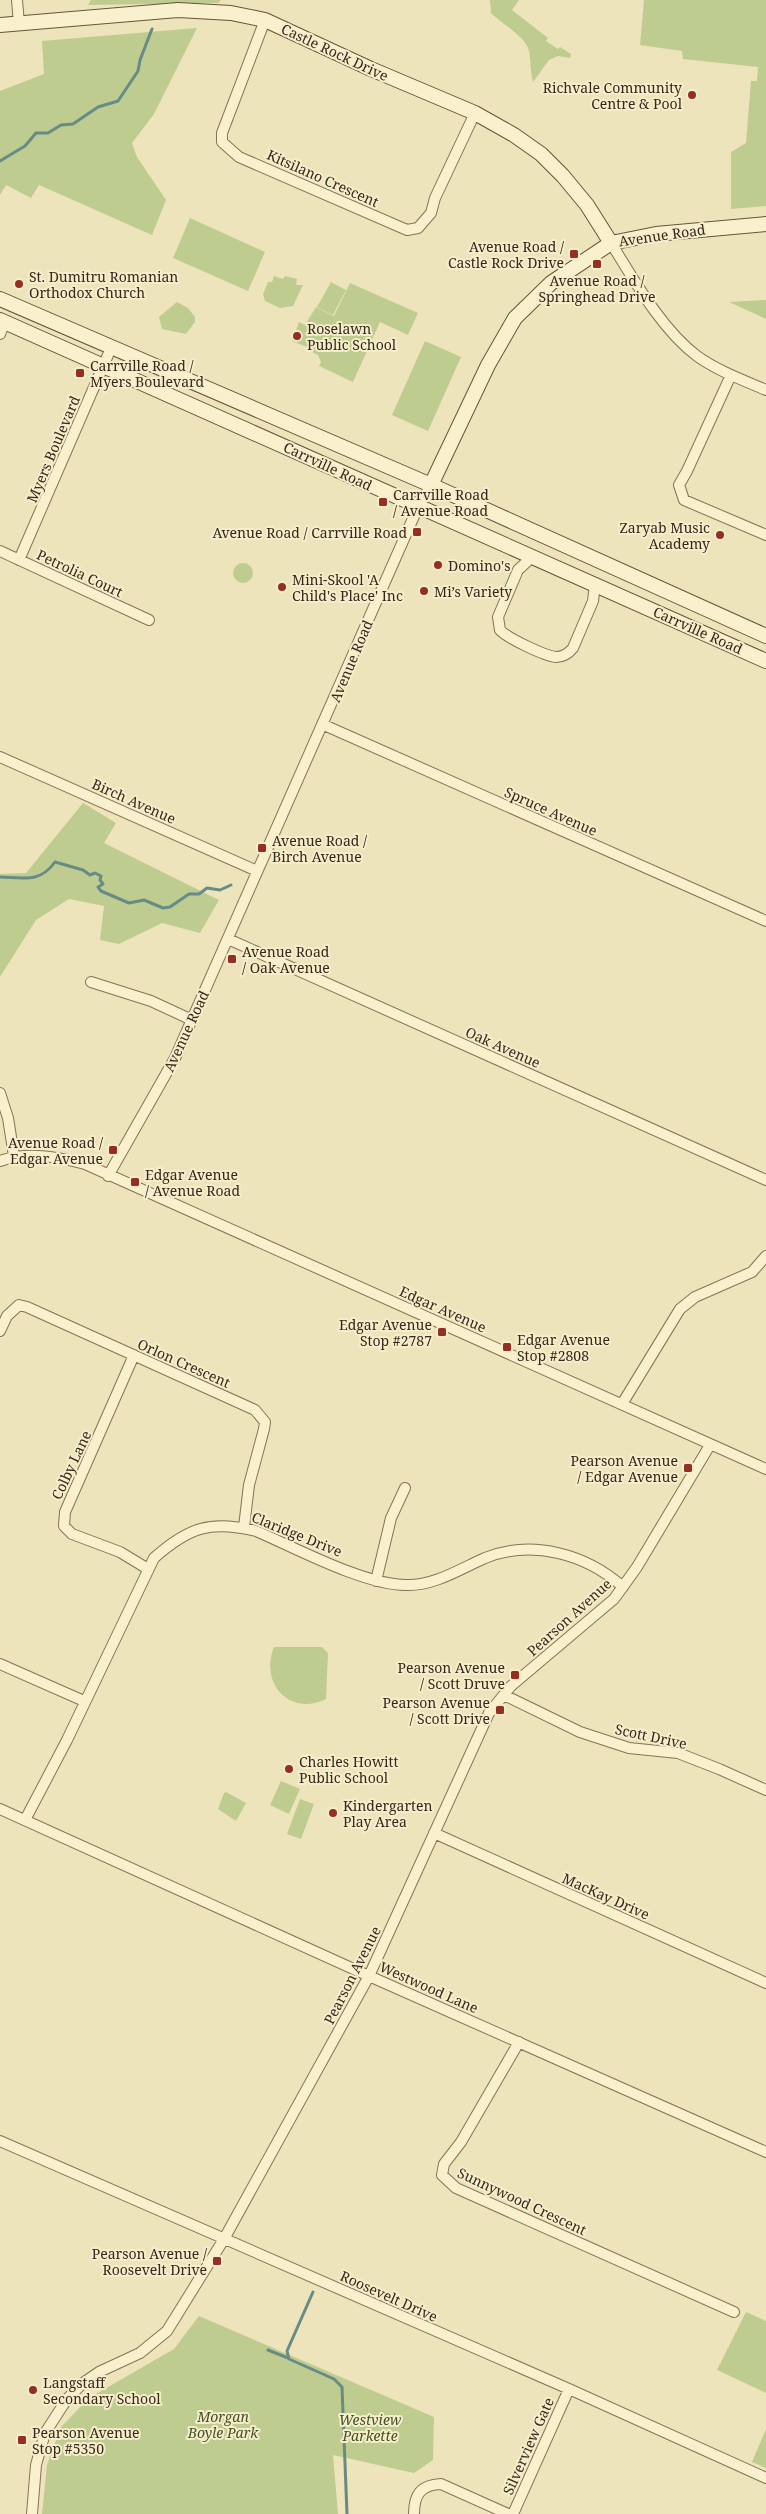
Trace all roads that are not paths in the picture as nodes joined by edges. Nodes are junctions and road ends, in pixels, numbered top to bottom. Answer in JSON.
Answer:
{"nodes":[{"id":1,"x":17,"y":0,"type":"edge"},
{"id":2,"x":265,"y":20,"type":"junction"},
{"id":3,"x":19,"y":24,"type":"junction"},
{"id":4,"x":0,"y":25,"type":"edge"},
{"id":5,"x":475,"y":113,"type":"junction"},
{"id":6,"x":766,"y":224,"type":"edge"},
{"id":7,"x":611,"y":243,"type":"junction"},
{"id":8,"x":0,"y":299,"type":"edge"},
{"id":9,"x":2,"y":325,"type":"edge"},
{"id":10,"x":111,"y":348,"type":"junction"},
{"id":11,"x":103,"y":366,"type":"junction"},
{"id":12,"x":731,"y":375,"type":"junction"},
{"id":13,"x":766,"y":390,"type":"edge"},
{"id":14,"x":264,"y":414,"type":"junction"},
{"id":15,"x":256,"y":433,"type":"junction"},
{"id":16,"x":431,"y":485,"type":"junction"},
{"id":17,"x":418,"y":507,"type":"junction"},
{"id":18,"x":766,"y":535,"type":"edge"},
{"id":19,"x":0,"y":551,"type":"edge"},
{"id":20,"x":533,"y":556,"type":"junction"},
{"id":21,"x":19,"y":560,"type":"junction"},
{"id":22,"x":595,"y":584,"type":"junction"},
{"id":23,"x":702,"y":607,"type":"junction"},
{"id":24,"x":149,"y":620,"type":"dead end"},
{"id":25,"x":694,"y":629,"type":"junction"},
{"id":26,"x":766,"y":636,"type":"edge"},
{"id":27,"x":766,"y":661,"type":"edge"},
{"id":28,"x":324,"y":725,"type":"junction"},
{"id":29,"x":0,"y":757,"type":"edge"},
{"id":30,"x":257,"y":870,"type":"junction"},
{"id":31,"x":766,"y":921,"type":"edge"},
{"id":32,"x":228,"y":939,"type":"junction"},
{"id":33,"x":91,"y":982,"type":"dead end"},
{"id":34,"x":192,"y":1020,"type":"junction"},
{"id":35,"x":0,"y":1093,"type":"edge"},
{"id":36,"x":14,"y":1156,"type":"junction"},
{"id":37,"x":0,"y":1161,"type":"edge"},
{"id":38,"x":108,"y":1176,"type":"junction"},
{"id":39,"x":766,"y":1180,"type":"edge"},
{"id":40,"x":766,"y":1256,"type":"edge"},
{"id":41,"x":0,"y":1331,"type":"edge"},
{"id":42,"x":134,"y":1355,"type":"junction"},
{"id":43,"x":622,"y":1404,"type":"junction"},
{"id":44,"x":710,"y":1445,"type":"junction"},
{"id":45,"x":766,"y":1470,"type":"edge"},
{"id":46,"x":404,"y":1488,"type":"dead end"},
{"id":47,"x":244,"y":1527,"type":"junction"},
{"id":48,"x":148,"y":1569,"type":"junction"},
{"id":49,"x":376,"y":1581,"type":"junction"},
{"id":50,"x":623,"y":1587,"type":"junction"},
{"id":51,"x":0,"y":1664,"type":"edge"},
{"id":52,"x":504,"y":1695,"type":"junction"},
{"id":53,"x":84,"y":1701,"type":"junction"},
{"id":54,"x":766,"y":1790,"type":"edge"},
{"id":55,"x":0,"y":1809,"type":"edge"},
{"id":56,"x":25,"y":1820,"type":"junction"},
{"id":57,"x":434,"y":1833,"type":"junction"},
{"id":58,"x":370,"y":1976,"type":"junction"},
{"id":59,"x":766,"y":1983,"type":"edge"},
{"id":60,"x":519,"y":2042,"type":"junction"},
{"id":61,"x":0,"y":2141,"type":"edge"},
{"id":62,"x":766,"y":2152,"type":"edge"},
{"id":63,"x":224,"y":2239,"type":"junction"},
{"id":64,"x":734,"y":2312,"type":"dead end"},
{"id":65,"x":569,"y":2389,"type":"junction"},
{"id":66,"x":766,"y":2478,"type":"edge"},
{"id":67,"x":32,"y":2514,"type":"edge"},
{"id":68,"x":414,"y":2514,"type":"edge"},
{"id":69,"x":508,"y":2514,"type":"edge"},
{"id":70,"x":513,"y":2514,"type":"edge"}],
"edges":[{"from":1,"to":3,"type":"street"},
{"from":2,"to":3,"type":"main road","name":"Castle Rock Drive"},
{"from":2,"to":5,"type":"main road","name":"Castle Rock Drive"},
{"from":2,"to":5,"type":"street","name":"Kitsilano Crescent"},
{"from":3,"to":4,"type":"main road","name":"Castle Rock Drive"},
{"from":5,"to":7,"type":"main road","name":"Castle Rock Drive"},
{"from":6,"to":7,"type":"main road","name":"Avenue Road"},
{"from":7,"to":12,"type":"street"},
{"from":7,"to":16,"type":"main road","name":"Avenue Road"},
{"from":8,"to":10,"type":"main road","name":"Carrville Road"},
{"from":9,"to":11,"type":"main road","name":"Carrville Road"},
{"from":10,"to":11,"type":"street","name":"Myers Boulevard"},
{"from":10,"to":14,"type":"main road","name":"Carrville Road"},
{"from":11,"to":15,"type":"main road","name":"Carrville Road"},
{"from":11,"to":21,"type":"street","name":"Myers Boulevard"},
{"from":12,"to":13,"type":"street"},
{"from":12,"to":18,"type":"street"},
{"from":14,"to":15,"type":"main road"},
{"from":14,"to":16,"type":"main road","name":"Carrville Road"},
{"from":15,"to":17,"type":"main road","name":"Carrville Road"},
{"from":16,"to":17,"type":"street","name":"Avenue Road"},
{"from":16,"to":23,"type":"main road","name":"Carrville Road"},
{"from":17,"to":20,"type":"main road","name":"Carrville Road"},
{"from":17,"to":28,"type":"street","name":"Avenue Road"},
{"from":19,"to":21,"type":"street","name":"Petrolia Court"},
{"from":20,"to":22,"type":"main road","name":"Carrville Road"},
{"from":20,"to":22,"type":"street"},
{"from":21,"to":24,"type":"street","name":"Petrolia Court"},
{"from":22,"to":25,"type":"main road","name":"Carrville Road"},
{"from":23,"to":25,"type":"main road"},
{"from":23,"to":26,"type":"main road","name":"Carrville Road"},
{"from":25,"to":27,"type":"main road","name":"Carrville Road"},
{"from":28,"to":30,"type":"street","name":"Avenue Road"},
{"from":28,"to":31,"type":"street","name":"Spruce Avenue"},
{"from":29,"to":30,"type":"street","name":"Birch Avenue"},
{"from":30,"to":32,"type":"street","name":"Avenue Road"},
{"from":32,"to":34,"type":"street","name":"Avenue Road"},
{"from":32,"to":39,"type":"street","name":"Oak Avenue"},
{"from":33,"to":34,"type":"street"},
{"from":34,"to":38,"type":"street","name":"Avenue Road"},
{"from":35,"to":36,"type":"street"},
{"from":36,"to":37,"type":"street"},
{"from":36,"to":38,"type":"street","name":"Edgar Avenue"},
{"from":38,"to":43,"type":"street","name":"Edgar Avenue"},
{"from":40,"to":43,"type":"street"},
{"from":41,"to":42,"type":"street","name":"Orlon Crescent"},
{"from":42,"to":47,"type":"street","name":"Orlon Crescent"},
{"from":42,"to":48,"type":"street","name":"Colby Lane"},
{"from":43,"to":44,"type":"street","name":"Edgar Avenue"},
{"from":44,"to":45,"type":"street","name":"Edgar Avenue"},
{"from":44,"to":50,"type":"street","name":"Pearson Avenue"},
{"from":46,"to":49,"type":"street"},
{"from":47,"to":48,"type":"street","name":"Claridge Drive"},
{"from":47,"to":49,"type":"street","name":"Claridge Drive"},
{"from":48,"to":53,"type":"street","name":"Claridge Drive"},
{"from":49,"to":50,"type":"street","name":"Claridge Drive"},
{"from":50,"to":52,"type":"street","name":"Pearson Avenue"},
{"from":51,"to":53,"type":"street"},
{"from":52,"to":54,"type":"street","name":"Scott Drive"},
{"from":52,"to":57,"type":"street","name":"Pearson Avenue"},
{"from":53,"to":56,"type":"street","name":"Claridge Drive"},
{"from":55,"to":56,"type":"street","name":"Westwood Lane"},
{"from":56,"to":58,"type":"street","name":"Westwood Lane"},
{"from":57,"to":58,"type":"street","name":"Pearson Avenue"},
{"from":57,"to":59,"type":"street","name":"MacKay Drive"},
{"from":58,"to":60,"type":"street","name":"Westwood Lane"},
{"from":58,"to":63,"type":"street","name":"Pearson Avenue"},
{"from":60,"to":62,"type":"street","name":"Westwood Lane"},
{"from":60,"to":64,"type":"street","name":"Sunnywood Crescent"},
{"from":61,"to":63,"type":"street","name":"Roosevelt Drive"},
{"from":63,"to":65,"type":"street","name":"Roosevelt Drive"},
{"from":63,"to":67,"type":"street","name":"Pearson Avenue"},
{"from":65,"to":66,"type":"street","name":"Roosevelt Drive"},
{"from":65,"to":70,"type":"street","name":"Silverview Gate"},
{"from":68,"to":69,"type":"street"}]}
